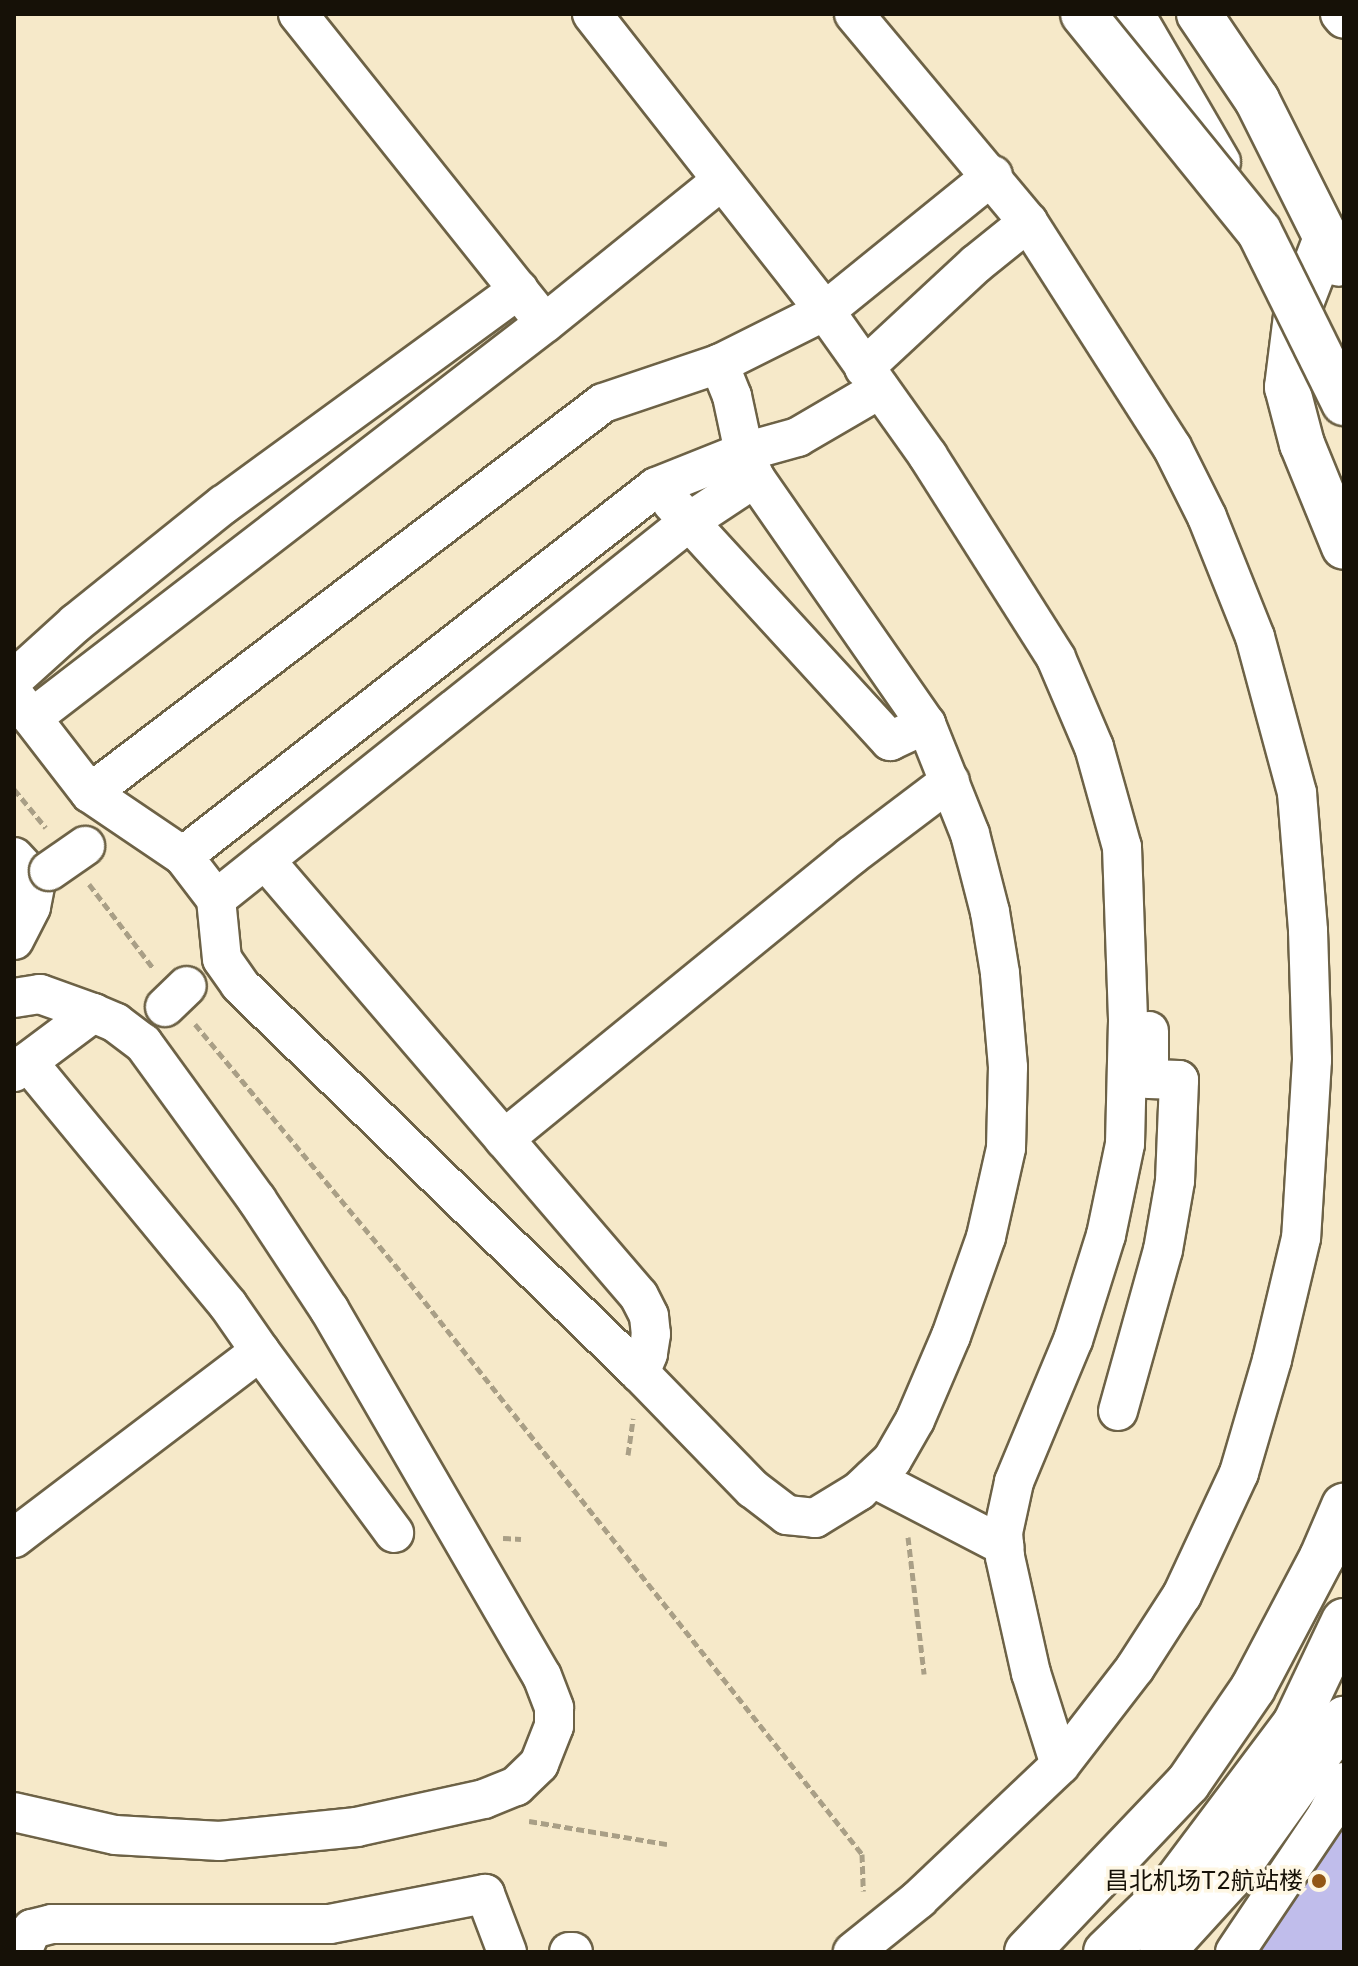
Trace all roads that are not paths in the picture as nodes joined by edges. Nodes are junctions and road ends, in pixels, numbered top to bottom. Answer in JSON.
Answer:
{"nodes":[{"id":1,"x":298,"y":14,"type":"edge"},
{"id":2,"x":592,"y":14,"type":"edge"},
{"id":3,"x":854,"y":14,"type":"edge"},
{"id":4,"x":1083,"y":14,"type":"edge"},
{"id":5,"x":1135,"y":14,"type":"edge"},
{"id":6,"x":1199,"y":14,"type":"edge"},
{"id":7,"x":1340,"y":14,"type":"edge"},
{"id":8,"x":1344,"y":19,"type":"edge"},
{"id":9,"x":993,"y":175,"type":"junction"},
{"id":10,"x":721,"y":181,"type":"junction"},
{"id":11,"x":1028,"y":222,"type":"junction"},
{"id":12,"x":1259,"y":231,"type":"junction"},
{"id":13,"x":1338,"y":242,"type":"edge"},
{"id":14,"x":519,"y":289,"type":"junction"},
{"id":15,"x":825,"y":311,"type":"junction"},
{"id":16,"x":545,"y":323,"type":"junction"},
{"id":17,"x":719,"y":364,"type":"junction"},
{"id":18,"x":872,"y":379,"type":"junction"},
{"id":19,"x":1344,"y":403,"type":"edge"},
{"id":20,"x":750,"y":465,"type":"junction"},
{"id":21,"x":656,"y":487,"type":"junction"},
{"id":22,"x":690,"y":521,"type":"junction"},
{"id":23,"x":1344,"y":547,"type":"edge"},
{"id":24,"x":14,"y":679,"type":"edge"},
{"id":25,"x":23,"y":707,"type":"edge"},
{"id":26,"x":926,"y":724,"type":"junction"},
{"id":27,"x":950,"y":781,"type":"junction"},
{"id":28,"x":90,"y":793,"type":"junction"},
{"id":29,"x":124,"y":819,"type":"junction"},
{"id":30,"x":1122,"y":847,"type":"junction"},
{"id":31,"x":183,"y":856,"type":"junction"},
{"id":32,"x":265,"y":860,"type":"junction"},
{"id":33,"x":47,"y":865,"type":"edge"},
{"id":34,"x":216,"y":899,"type":"junction"},
{"id":35,"x":14,"y":940,"type":"edge"},
{"id":36,"x":219,"y":946,"type":"junction"},
{"id":37,"x":14,"y":957,"type":"edge"},
{"id":38,"x":27,"y":996,"type":"edge"},
{"id":39,"x":93,"y":1013,"type":"junction"},
{"id":40,"x":131,"y":1032,"type":"junction"},
{"id":41,"x":21,"y":1067,"type":"edge"},
{"id":42,"x":504,"y":1139,"type":"junction"},
{"id":43,"x":260,"y":1351,"type":"junction"},
{"id":44,"x":640,"y":1373,"type":"junction"},
{"id":45,"x":1118,"y":1411,"type":"dead end"},
{"id":46,"x":873,"y":1478,"type":"junction"},
{"id":47,"x":1344,"y":1506,"type":"edge"},
{"id":48,"x":394,"y":1533,"type":"dead end"},
{"id":49,"x":14,"y":1538,"type":"edge"},
{"id":50,"x":1004,"y":1546,"type":"junction"},
{"id":51,"x":1344,"y":1621,"type":"edge"},
{"id":52,"x":1344,"y":1719,"type":"edge"},
{"id":53,"x":1060,"y":1765,"type":"junction"},
{"id":54,"x":1344,"y":1782,"type":"edge"},
{"id":55,"x":14,"y":1812,"type":"edge"},
{"id":56,"x":22,"y":1952,"type":"edge"},
{"id":57,"x":507,"y":1952,"type":"edge"},
{"id":58,"x":853,"y":1952,"type":"edge"},
{"id":59,"x":1027,"y":1952,"type":"edge"},
{"id":60,"x":1106,"y":1952,"type":"edge"},
{"id":61,"x":1162,"y":1952,"type":"edge"},
{"id":62,"x":1235,"y":1952,"type":"edge"}],
"edges":[{"from":1,"to":14,"type":"lane"},
{"from":2,"to":10,"type":"lane"},
{"from":3,"to":9,"type":"lane"},
{"from":4,"to":12,"type":"main road","bridge":true},
{"from":5,"to":12,"type":"lane","bridge":true},
{"from":6,"to":13,"type":"main road"},
{"from":7,"to":8,"type":"lane"},
{"from":9,"to":11,"type":"lane"},
{"from":9,"to":15,"type":"lane"},
{"from":10,"to":15,"type":"lane"},
{"from":10,"to":16,"type":"lane"},
{"from":11,"to":18,"type":"lane"},
{"from":11,"to":53,"type":"lane"},
{"from":12,"to":19,"type":"main road","bridge":true},
{"from":13,"to":23,"type":"main road"},
{"from":14,"to":16,"type":"lane"},
{"from":14,"to":24,"type":"lane"},
{"from":15,"to":17,"type":"lane"},
{"from":15,"to":18,"type":"lane"},
{"from":16,"to":25,"type":"lane"},
{"from":17,"to":20,"type":"lane"},
{"from":17,"to":28,"type":"lane"},
{"from":18,"to":20,"type":"lane"},
{"from":18,"to":30,"type":"lane"},
{"from":20,"to":21,"type":"lane"},
{"from":20,"to":22,"type":"lane"},
{"from":20,"to":26,"type":"lane"},
{"from":21,"to":22,"type":"lane"},
{"from":21,"to":31,"type":"lane"},
{"from":22,"to":26,"type":"lane"},
{"from":22,"to":32,"type":"lane"},
{"from":25,"to":28,"type":"lane"},
{"from":26,"to":27,"type":"lane"},
{"from":27,"to":42,"type":"lane"},
{"from":27,"to":46,"type":"lane"},
{"from":28,"to":29,"type":"lane"},
{"from":29,"to":31,"type":"lane"},
{"from":29,"to":33,"type":"lane"},
{"from":30,"to":45,"type":"lane"},
{"from":30,"to":50,"type":"lane"},
{"from":31,"to":34,"type":"lane"},
{"from":32,"to":34,"type":"lane"},
{"from":32,"to":42,"type":"lane"},
{"from":33,"to":35,"type":"lane"},
{"from":34,"to":36,"type":"lane"},
{"from":36,"to":40,"type":"lane"},
{"from":36,"to":44,"type":"lane"},
{"from":37,"to":38,"type":"lane"},
{"from":38,"to":39,"type":"lane"},
{"from":39,"to":40,"type":"lane"},
{"from":39,"to":41,"type":"lane"},
{"from":40,"to":55,"type":"lane"},
{"from":41,"to":43,"type":"lane"},
{"from":42,"to":44,"type":"lane"},
{"from":43,"to":48,"type":"lane"},
{"from":43,"to":49,"type":"lane"},
{"from":44,"to":46,"type":"lane"},
{"from":46,"to":50,"type":"lane"},
{"from":47,"to":59,"type":"main road"},
{"from":50,"to":53,"type":"lane"},
{"from":51,"to":60,"type":"main road"},
{"from":52,"to":61,"type":"main road"},
{"from":53,"to":58,"type":"lane"},
{"from":54,"to":62,"type":"lane"},
{"from":56,"to":57,"type":"lane"}]}
